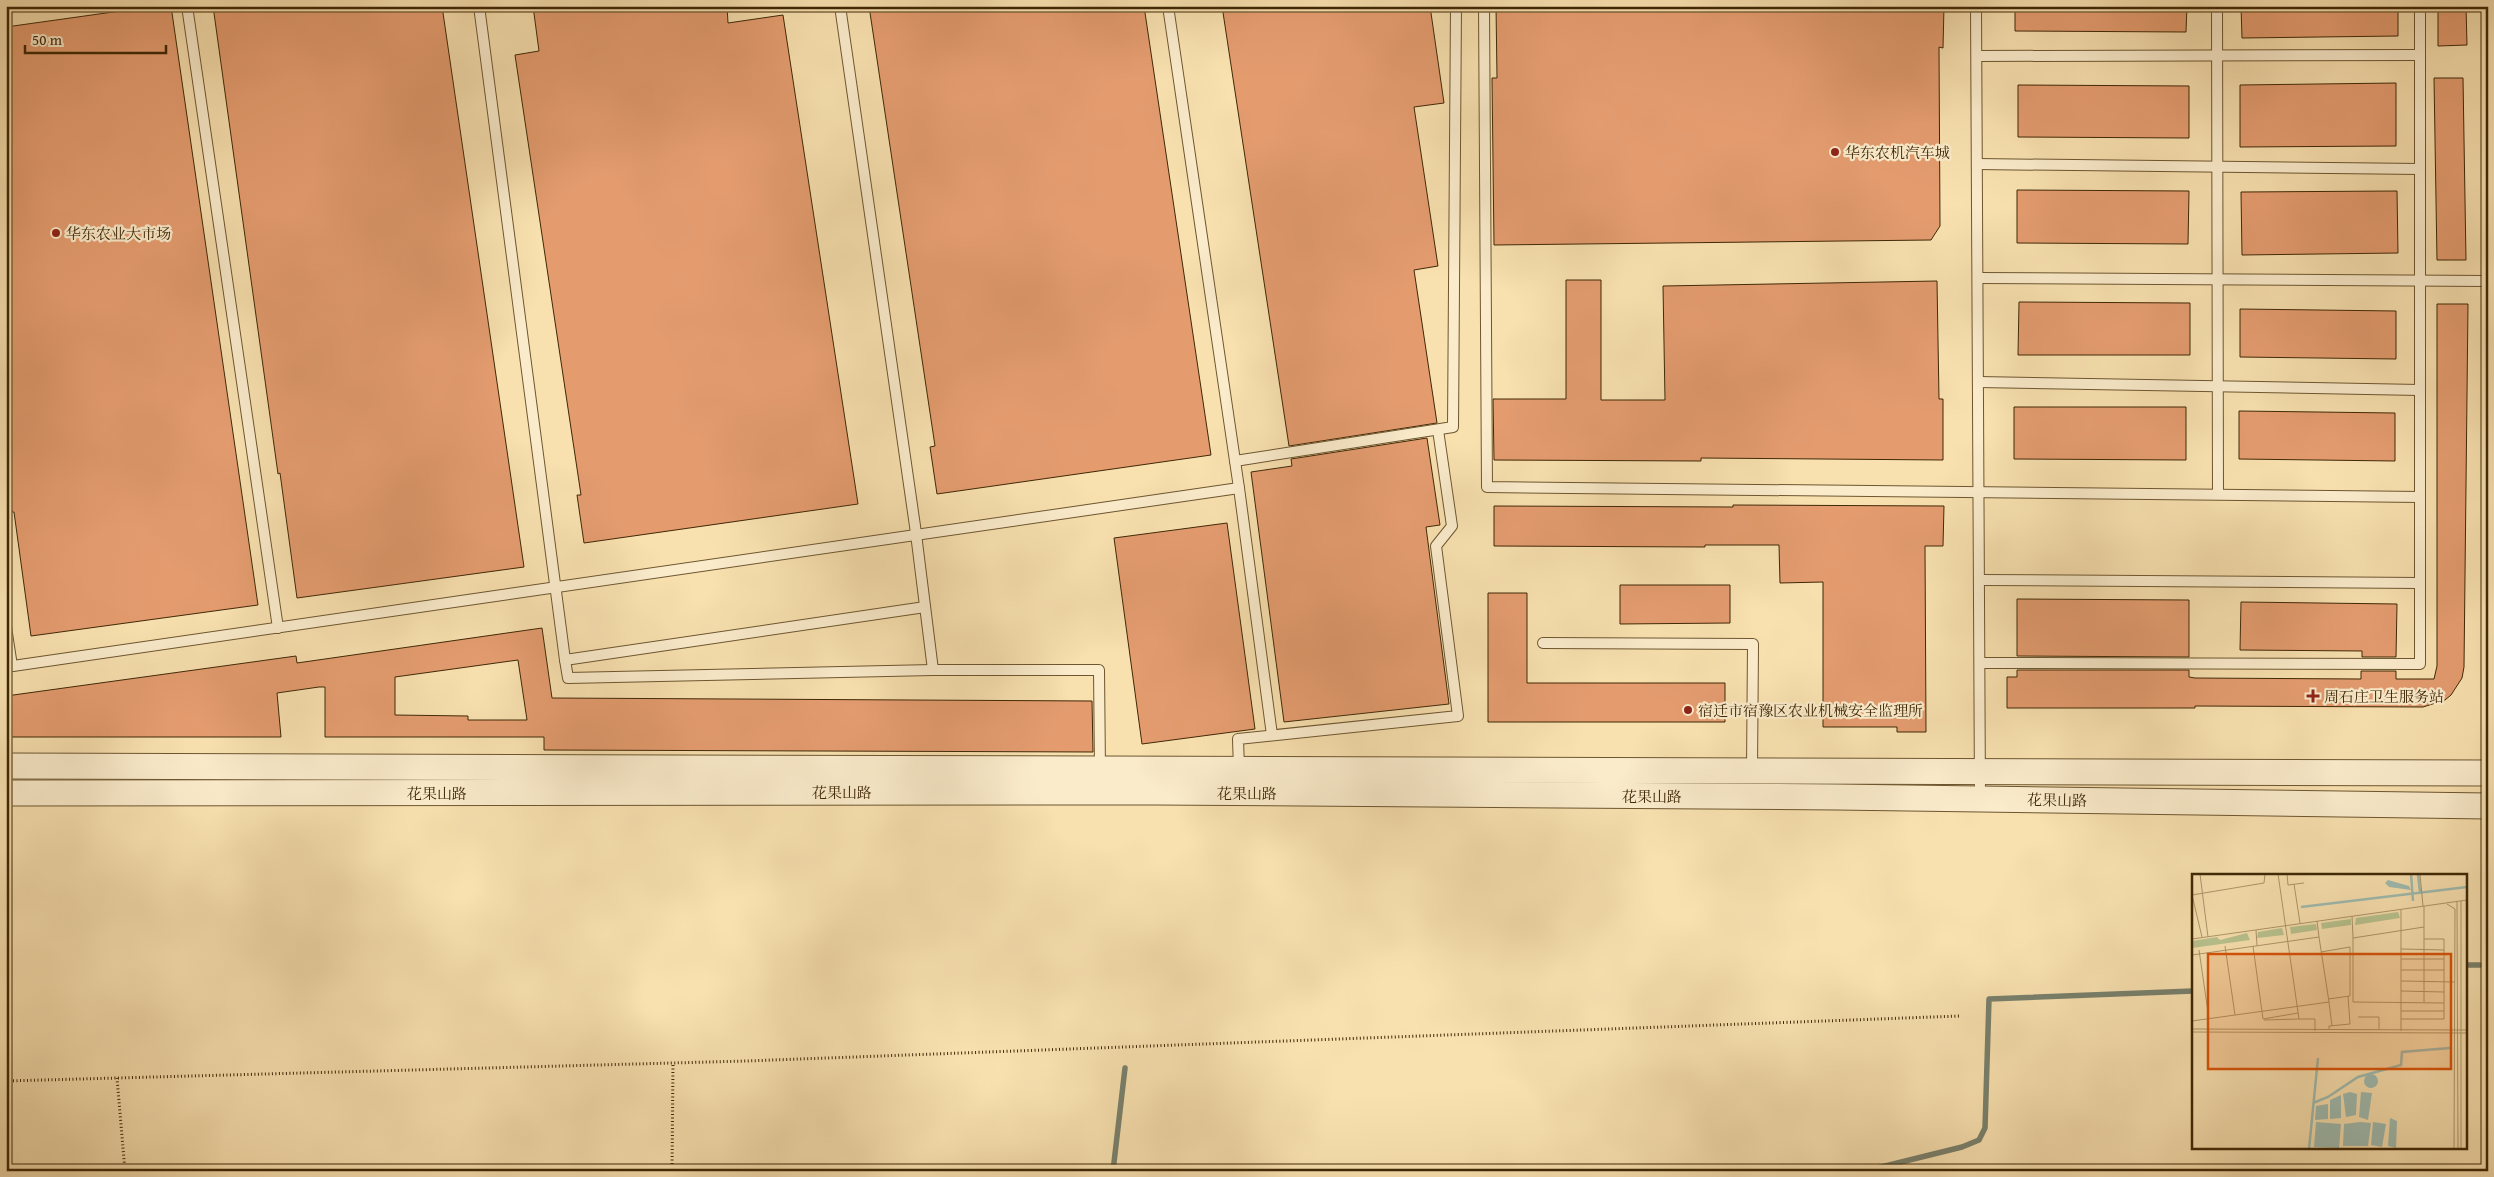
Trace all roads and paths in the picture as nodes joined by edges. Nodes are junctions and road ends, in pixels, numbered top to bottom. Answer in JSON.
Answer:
{"nodes":[{"id":1,"x":187,"y":6,"type":"edge"},
{"id":2,"x":478,"y":6,"type":"edge"},
{"id":3,"x":840,"y":6,"type":"edge"},
{"id":4,"x":1168,"y":6,"type":"edge"},
{"id":5,"x":1456,"y":6,"type":"edge"},
{"id":6,"x":1484,"y":6,"type":"edge"},
{"id":7,"x":1976,"y":6,"type":"edge"},
{"id":8,"x":2216,"y":6,"type":"edge"},
{"id":9,"x":2420,"y":6,"type":"edge"},
{"id":10,"x":2420,"y":55,"type":"junction"},
{"id":11,"x":1977,"y":56,"type":"junction"},
{"id":12,"x":2217,"y":56,"type":"junction"},
{"id":13,"x":1977,"y":164,"type":"junction"},
{"id":14,"x":2217,"y":166,"type":"junction"},
{"id":15,"x":2420,"y":169,"type":"junction"},
{"id":16,"x":1978,"y":278,"type":"junction"},
{"id":17,"x":2217,"y":279,"type":"junction"},
{"id":18,"x":2420,"y":280,"type":"junction"},
{"id":19,"x":2488,"y":281,"type":"edge"},
{"id":20,"x":1978,"y":382,"type":"junction"},
{"id":21,"x":2217,"y":386,"type":"junction"},
{"id":22,"x":2420,"y":390,"type":"junction"},
{"id":23,"x":1438,"y":430,"type":"junction"},
{"id":24,"x":1235,"y":461,"type":"junction"},
{"id":25,"x":1239,"y":488,"type":"junction"},
{"id":26,"x":1979,"y":492,"type":"junction"},
{"id":27,"x":2218,"y":494,"type":"junction"},
{"id":28,"x":2420,"y":497,"type":"junction"},
{"id":29,"x":916,"y":535,"type":"junction"},
{"id":30,"x":1979,"y":580,"type":"junction"},
{"id":31,"x":2420,"y":583,"type":"junction"},
{"id":32,"x":556,"y":587,"type":"junction"},
{"id":33,"x":925,"y":607,"type":"junction"},
{"id":34,"x":6,"y":628,"type":"edge"},
{"id":35,"x":278,"y":628,"type":"junction"},
{"id":36,"x":1543,"y":643,"type":"dead end"},
{"id":37,"x":565,"y":660,"type":"junction"},
{"id":38,"x":1980,"y":663,"type":"junction"},
{"id":39,"x":9,"y":667,"type":"edge"},
{"id":40,"x":933,"y":670,"type":"junction"},
{"id":41,"x":1272,"y":735,"type":"junction"},
{"id":42,"x":6,"y":766,"type":"edge"},
{"id":43,"x":1752,"y":770,"type":"junction"},
{"id":44,"x":1980,"y":771,"type":"junction"},
{"id":45,"x":2488,"y":773,"type":"edge"},
{"id":46,"x":1099,"y":780,"type":"junction"},
{"id":47,"x":1238,"y":781,"type":"junction"},
{"id":48,"x":6,"y":793,"type":"edge"},
{"id":49,"x":1980,"y":799,"type":"junction"},
{"id":50,"x":2488,"y":806,"type":"edge"},
{"id":51,"x":1960,"y":1016,"type":"dead end"},
{"id":52,"x":673,"y":1063,"type":"junction"},
{"id":53,"x":117,"y":1078,"type":"junction"},
{"id":54,"x":6,"y":1081,"type":"edge"},
{"id":55,"x":125,"y":1171,"type":"edge"},
{"id":56,"x":672,"y":1171,"type":"edge"}],
"edges":[{"from":1,"to":35,"type":"lane"},
{"from":2,"to":32,"type":"lane"},
{"from":3,"to":29,"type":"lane"},
{"from":4,"to":24,"type":"lane"},
{"from":5,"to":23,"type":"lane"},
{"from":6,"to":26,"type":"lane"},
{"from":7,"to":11,"type":"lane"},
{"from":8,"to":12,"type":"lane"},
{"from":9,"to":10,"type":"lane"},
{"from":10,"to":12,"type":"lane"},
{"from":10,"to":15,"type":"lane"},
{"from":11,"to":12,"type":"lane"},
{"from":11,"to":13,"type":"lane"},
{"from":12,"to":14,"type":"lane"},
{"from":13,"to":14,"type":"lane"},
{"from":13,"to":16,"type":"lane"},
{"from":14,"to":15,"type":"lane"},
{"from":14,"to":17,"type":"lane"},
{"from":15,"to":18,"type":"lane"},
{"from":16,"to":17,"type":"lane"},
{"from":16,"to":20,"type":"lane"},
{"from":17,"to":18,"type":"lane"},
{"from":17,"to":21,"type":"lane"},
{"from":18,"to":19,"type":"lane"},
{"from":18,"to":22,"type":"lane"},
{"from":20,"to":21,"type":"lane"},
{"from":20,"to":26,"type":"lane"},
{"from":21,"to":22,"type":"lane"},
{"from":21,"to":27,"type":"lane"},
{"from":22,"to":28,"type":"lane"},
{"from":23,"to":24,"type":"lane"},
{"from":23,"to":41,"type":"lane"},
{"from":24,"to":25,"type":"lane"},
{"from":25,"to":29,"type":"lane"},
{"from":25,"to":41,"type":"lane"},
{"from":26,"to":27,"type":"lane"},
{"from":26,"to":30,"type":"lane"},
{"from":27,"to":28,"type":"lane"},
{"from":28,"to":31,"type":"lane"},
{"from":29,"to":32,"type":"lane"},
{"from":29,"to":33,"type":"lane"},
{"from":30,"to":31,"type":"lane"},
{"from":30,"to":38,"type":"lane"},
{"from":31,"to":38,"type":"lane"},
{"from":32,"to":35,"type":"lane"},
{"from":32,"to":37,"type":"lane"},
{"from":33,"to":37,"type":"lane"},
{"from":33,"to":40,"type":"lane"},
{"from":34,"to":39,"type":"lane"},
{"from":35,"to":39,"type":"lane"},
{"from":36,"to":43,"type":"lane"},
{"from":37,"to":40,"type":"lane"},
{"from":38,"to":44,"type":"lane"},
{"from":40,"to":46,"type":"lane"},
{"from":41,"to":47,"type":"lane"},
{"from":42,"to":46,"type":"street","name":"花果山路"},
{"from":43,"to":44,"type":"street","name":"花果山路"},
{"from":43,"to":47,"type":"street","name":"花果山路"},
{"from":44,"to":45,"type":"street","name":"花果山路"},
{"from":44,"to":49,"type":"lane"},
{"from":46,"to":47,"type":"street","name":"花果山路"},
{"from":46,"to":48,"type":"street","name":"花果山路"},
{"from":47,"to":49,"type":"street","name":"花果山路"},
{"from":49,"to":50,"type":"street","name":"花果山路"},
{"from":51,"to":52,"type":"path"},
{"from":52,"to":53,"type":"path"},
{"from":52,"to":56,"type":"path"},
{"from":53,"to":54,"type":"path"},
{"from":53,"to":55,"type":"path"}]}
